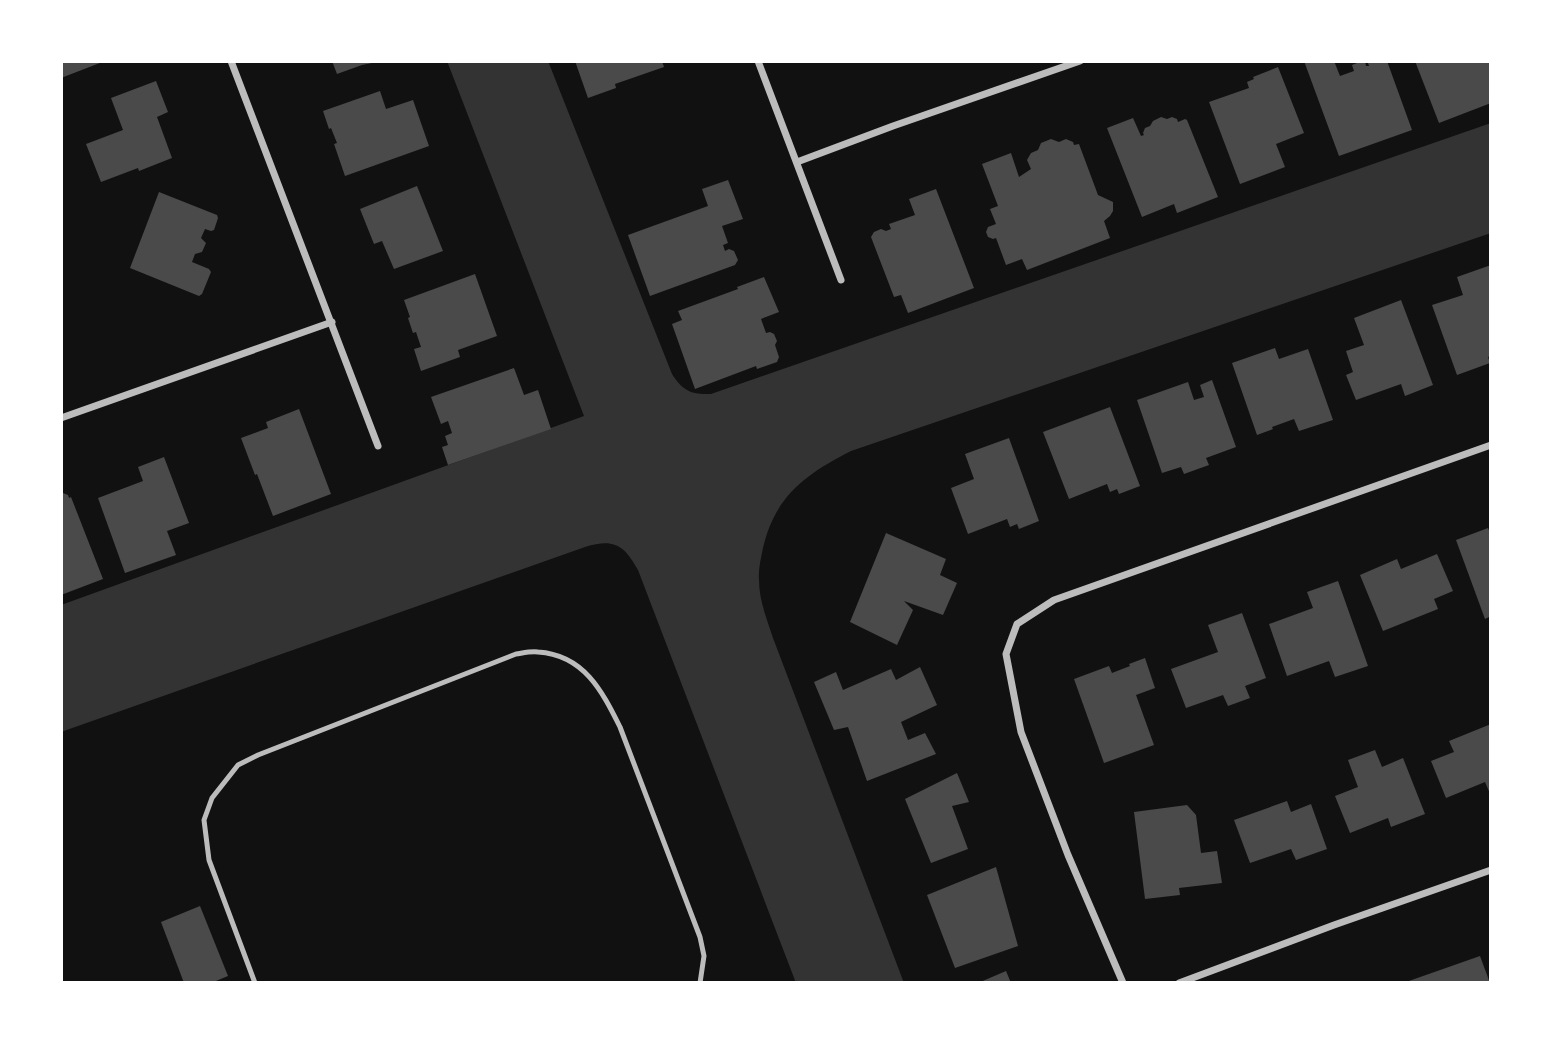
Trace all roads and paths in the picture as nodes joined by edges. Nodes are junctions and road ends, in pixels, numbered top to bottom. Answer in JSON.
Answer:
{"nodes":[{"id":1,"x":231,"y":61,"type":"edge"},
{"id":2,"x":758,"y":61,"type":"edge"},
{"id":3,"x":1080,"y":61,"type":"edge"},
{"id":4,"x":797,"y":162,"type":"junction"},
{"id":5,"x":841,"y":280,"type":"dead end"},
{"id":6,"x":332,"y":322,"type":"junction"},
{"id":7,"x":61,"y":418,"type":"edge"},
{"id":8,"x":1491,"y":445,"type":"edge"},
{"id":9,"x":378,"y":446,"type":"dead end"},
{"id":10,"x":1491,"y":870,"type":"edge"},
{"id":11,"x":255,"y":983,"type":"edge"},
{"id":12,"x":700,"y":983,"type":"edge"},
{"id":13,"x":1123,"y":983,"type":"edge"},
{"id":14,"x":1179,"y":983,"type":"edge"}],
"edges":[{"from":1,"to":6,"type":"street"},
{"from":2,"to":4,"type":"street"},
{"from":3,"to":4,"type":"street"},
{"from":4,"to":5,"type":"street"},
{"from":6,"to":7,"type":"street"},
{"from":6,"to":9,"type":"street"},
{"from":8,"to":13,"type":"street"},
{"from":10,"to":14,"type":"street"},
{"from":11,"to":12,"type":"lane"}]}
